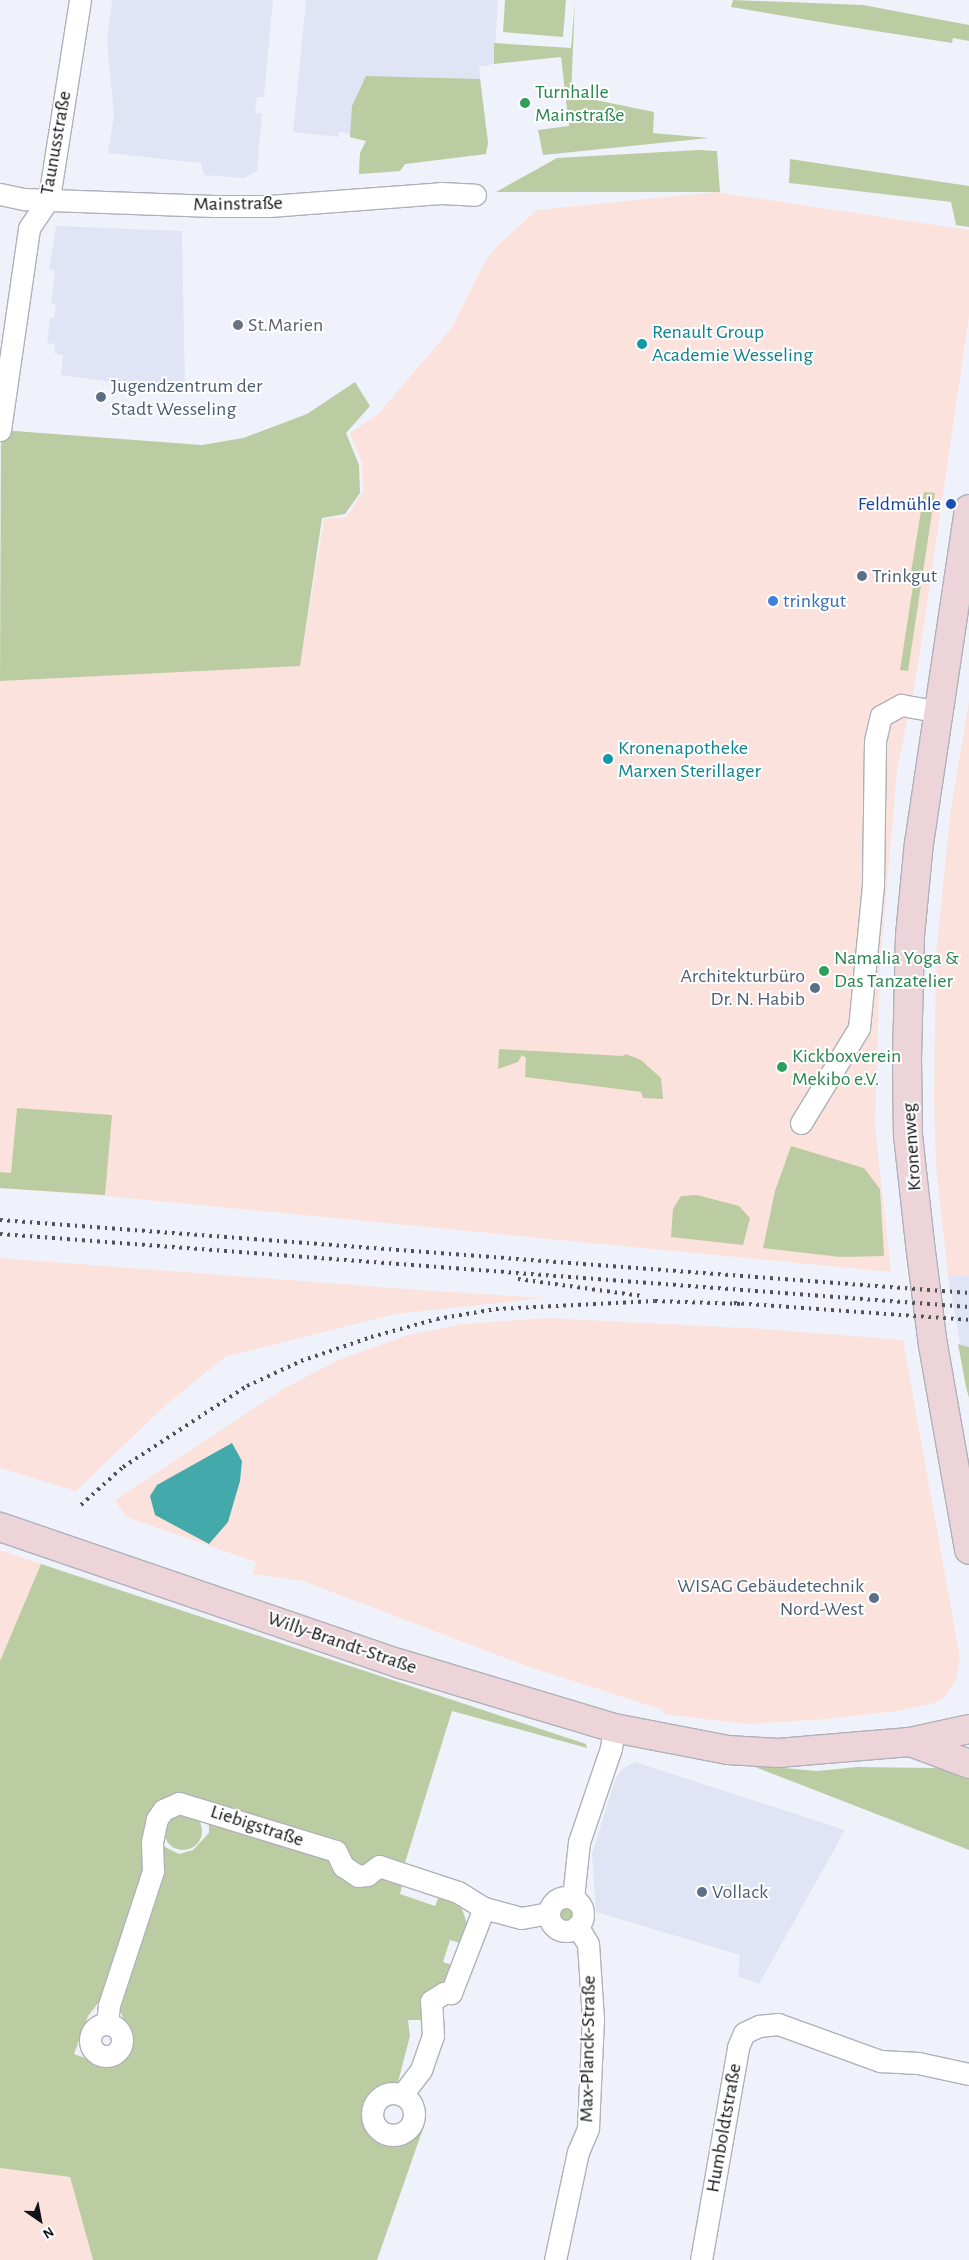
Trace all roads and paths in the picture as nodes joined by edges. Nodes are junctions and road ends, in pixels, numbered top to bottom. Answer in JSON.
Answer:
{"nodes":[{"id":1,"x":80,"y":0,"type":"edge"},
{"id":2,"x":0,"y":194,"type":"edge"},
{"id":3,"x":476,"y":195,"type":"dead end"},
{"id":4,"x":48,"y":198,"type":"junction"},
{"id":5,"x":0,"y":430,"type":"edge"},
{"id":6,"x":969,"y":509,"type":"edge"},
{"id":7,"x":938,"y":712,"type":"junction"},
{"id":8,"x":802,"y":1123,"type":"dead end"},
{"id":9,"x":0,"y":1527,"type":"edge"},
{"id":10,"x":969,"y":1550,"type":"edge"},
{"id":11,"x":614,"y":1728,"type":"junction"},
{"id":12,"x":969,"y":1729,"type":"edge"},
{"id":13,"x":910,"y":1742,"type":"junction"},
{"id":14,"x":969,"y":1764,"type":"edge"},
{"id":15,"x":573,"y":1898,"type":"junction"},
{"id":16,"x":484,"y":1908,"type":"junction"},
{"id":17,"x":549,"y":1913,"type":"junction"},
{"id":18,"x":578,"y":1926,"type":"junction"},
{"id":19,"x":107,"y":2024,"type":"dead end"},
{"id":20,"x":969,"y":2074,"type":"edge"},
{"id":21,"x":402,"y":2095,"type":"dead end"},
{"id":22,"x":555,"y":2260,"type":"edge"},
{"id":23,"x":701,"y":2260,"type":"edge"}],
"edges":[{"from":1,"to":4,"type":"street","name":"Taunusstraße"},
{"from":2,"to":4,"type":"street","name":"Mainstraße"},
{"from":3,"to":4,"type":"street","name":"Mainstraße"},
{"from":4,"to":5,"type":"street","name":"Taunusstraße"},
{"from":6,"to":7,"type":"main road","name":"Kronenweg"},
{"from":7,"to":8,"type":"street"},
{"from":7,"to":10,"type":"main road","name":"Kronenweg"},
{"from":9,"to":11,"type":"main road","name":"Willy-Brandt-Straße"},
{"from":11,"to":13,"type":"main road","name":"Willy-Brandt-Straße"},
{"from":11,"to":15,"type":"street","name":"Max-Planck-Straße"},
{"from":12,"to":13,"type":"main road","name":"Willy-Brandt-Straße"},
{"from":13,"to":14,"type":"main road"},
{"from":15,"to":17,"type":"street"},
{"from":15,"to":18,"type":"street","name":"Max-Planck-Straße"},
{"from":16,"to":17,"type":"street","name":"Liebigstraße"},
{"from":16,"to":19,"type":"street","name":"Liebigstraße"},
{"from":16,"to":21,"type":"street"},
{"from":17,"to":18,"type":"street"},
{"from":18,"to":22,"type":"street","name":"Max-Planck-Straße"},
{"from":20,"to":23,"type":"street","name":"Humboldtstraße"}]}
